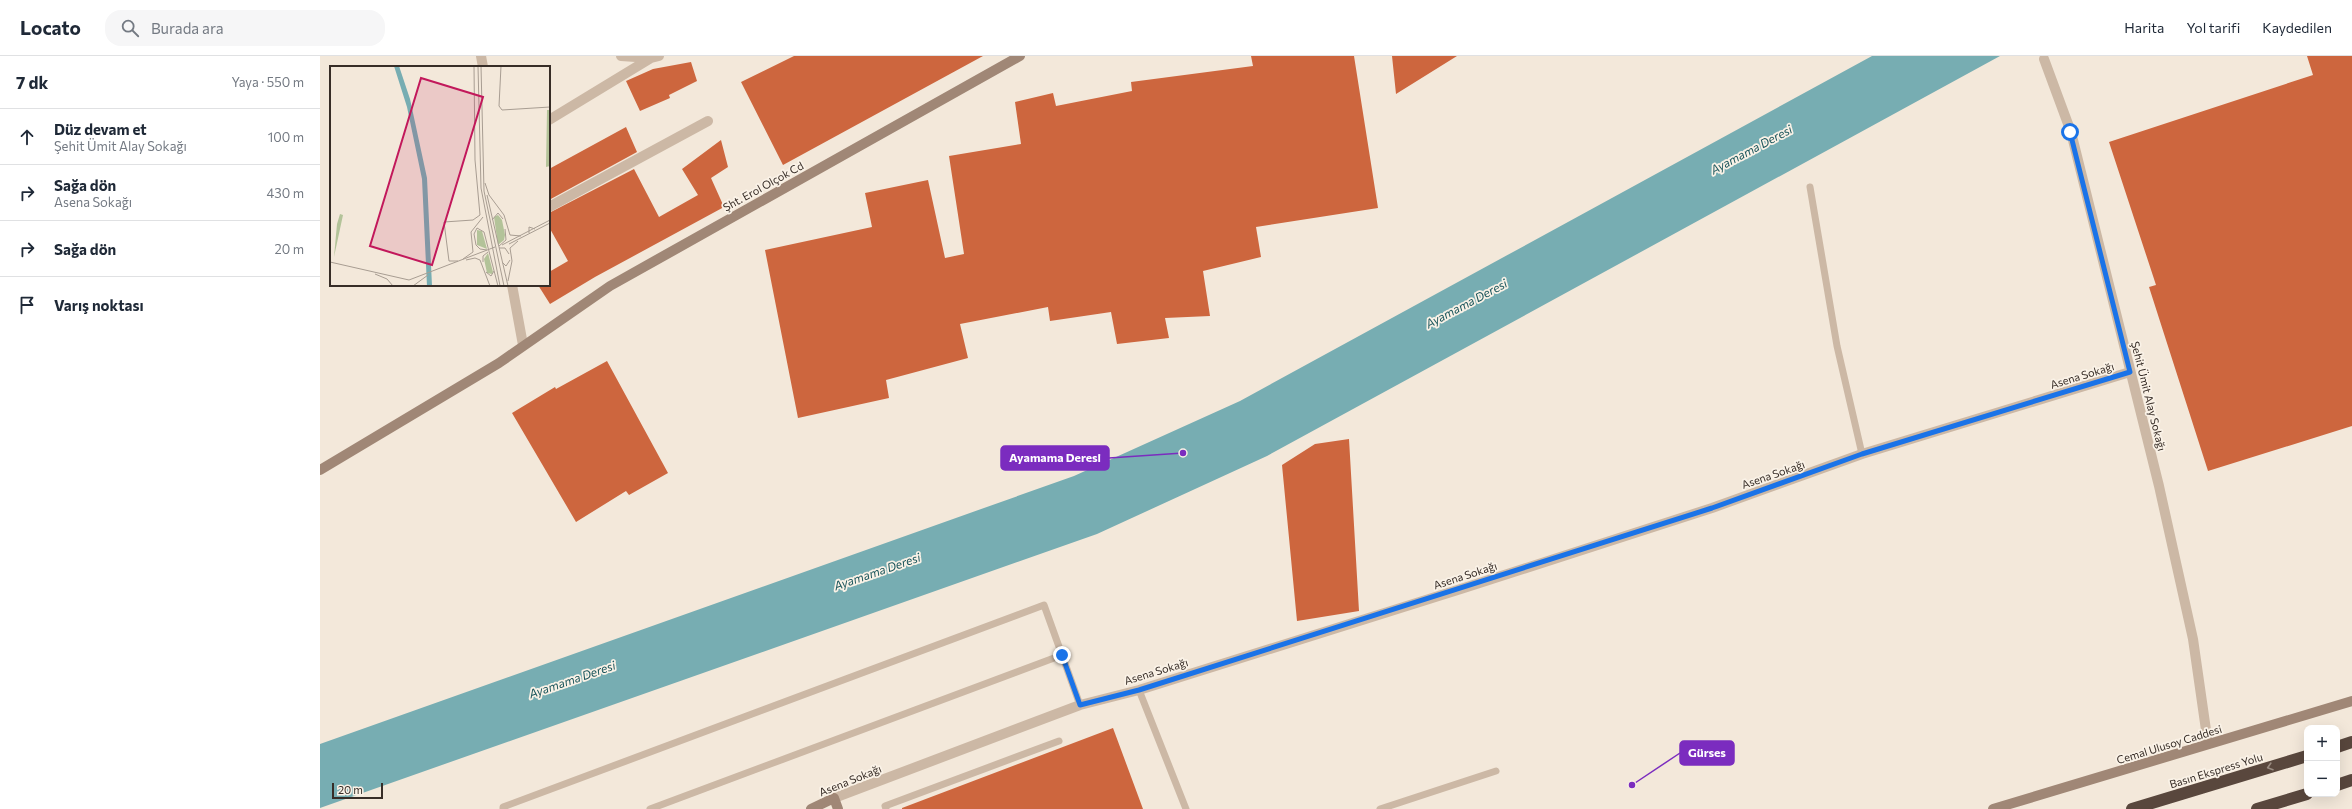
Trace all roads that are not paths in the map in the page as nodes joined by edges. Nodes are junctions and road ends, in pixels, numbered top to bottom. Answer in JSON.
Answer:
{"nodes":[{"id":1,"x":481,"y":56,"type":"edge"},
{"id":2,"x":621,"y":56,"type":"edge"},
{"id":3,"x":1020,"y":56,"type":"edge"},
{"id":4,"x":655,"y":57,"type":"edge"},
{"id":5,"x":2044,"y":59,"type":"dead end"},
{"id":6,"x":483,"y":66,"type":"edge"},
{"id":7,"x":550,"y":119,"type":"edge"},
{"id":8,"x":708,"y":122,"type":"dead end"},
{"id":9,"x":1810,"y":187,"type":"dead end"},
{"id":10,"x":550,"y":206,"type":"edge"},
{"id":11,"x":512,"y":286,"type":"edge"},
{"id":12,"x":523,"y":345,"type":"junction"},
{"id":13,"x":2130,"y":372,"type":"junction"},
{"id":14,"x":1862,"y":454,"type":"junction"},
{"id":15,"x":320,"y":470,"type":"edge"},
{"id":16,"x":1062,"y":655,"type":"junction"},
{"id":17,"x":1139,"y":690,"type":"junction"},
{"id":18,"x":2352,"y":701,"type":"edge"},
{"id":19,"x":1080,"y":705,"type":"junction"},
{"id":20,"x":1060,"y":741,"type":"dead end"},
{"id":21,"x":2352,"y":742,"type":"edge"},
{"id":22,"x":2208,"y":744,"type":"junction"},
{"id":23,"x":2340,"y":746,"type":"edge"},
{"id":24,"x":2304,"y":757,"type":"edge"},
{"id":25,"x":1496,"y":772,"type":"dead end"},
{"id":26,"x":2352,"y":780,"type":"edge"},
{"id":27,"x":2340,"y":784,"type":"edge"},
{"id":28,"x":2304,"y":795,"type":"edge"},
{"id":29,"x":834,"y":798,"type":"junction"},
{"id":30,"x":1404,"y":801,"type":"junction"},
{"id":31,"x":503,"y":809,"type":"edge"},
{"id":32,"x":650,"y":809,"type":"edge"},
{"id":33,"x":811,"y":809,"type":"edge"},
{"id":34,"x":838,"y":809,"type":"edge"},
{"id":35,"x":886,"y":809,"type":"edge"},
{"id":36,"x":1186,"y":809,"type":"edge"},
{"id":37,"x":1380,"y":809,"type":"edge"},
{"id":38,"x":1407,"y":809,"type":"edge"},
{"id":39,"x":1993,"y":809,"type":"edge"},
{"id":40,"x":2132,"y":809,"type":"edge"},
{"id":41,"x":2257,"y":809,"type":"edge"}],
"edges":[{"from":1,"to":6,"type":"street"},
{"from":2,"to":4,"type":"street"},
{"from":3,"to":12,"type":"street","name":"Şht. Erol Olçok Cd"},
{"from":4,"to":7,"type":"street"},
{"from":5,"to":13,"type":"street","name":"Şehit Ümit Alay Sokağı"},
{"from":8,"to":10,"type":"street"},
{"from":9,"to":14,"type":"lane"},
{"from":11,"to":12,"type":"street"},
{"from":12,"to":15,"type":"street","name":"Şht. Erol Olçok Cd"},
{"from":13,"to":14,"type":"street","name":"Asena Sokağı"},
{"from":13,"to":22,"type":"street","name":"Şehit Ümit Alay Sokağı"},
{"from":14,"to":17,"type":"street","name":"Asena Sokağı"},
{"from":16,"to":19,"type":"lane"},
{"from":16,"to":31,"type":"lane"},
{"from":16,"to":32,"type":"lane"},
{"from":17,"to":19,"type":"street","name":"Asena Sokağı"},
{"from":17,"to":36,"type":"lane"},
{"from":18,"to":22,"type":"street","name":"Cemal Ulusoy Caddesi"},
{"from":19,"to":29,"type":"street","name":"Asena Sokağı"},
{"from":20,"to":35,"type":"lane"},
{"from":21,"to":23,"type":"highway"},
{"from":22,"to":39,"type":"street","name":"Cemal Ulusoy Caddesi"},
{"from":24,"to":40,"type":"highway","name":"Basın Ekspress Yolu","one_way":true},
{"from":25,"to":30,"type":"lane"},
{"from":26,"to":27,"type":"highway"},
{"from":28,"to":41,"type":"highway"},
{"from":29,"to":33,"type":"street","name":"Asena Sokağı"},
{"from":29,"to":34,"type":"street"},
{"from":30,"to":37,"type":"lane"},
{"from":30,"to":38,"type":"lane"}]}
